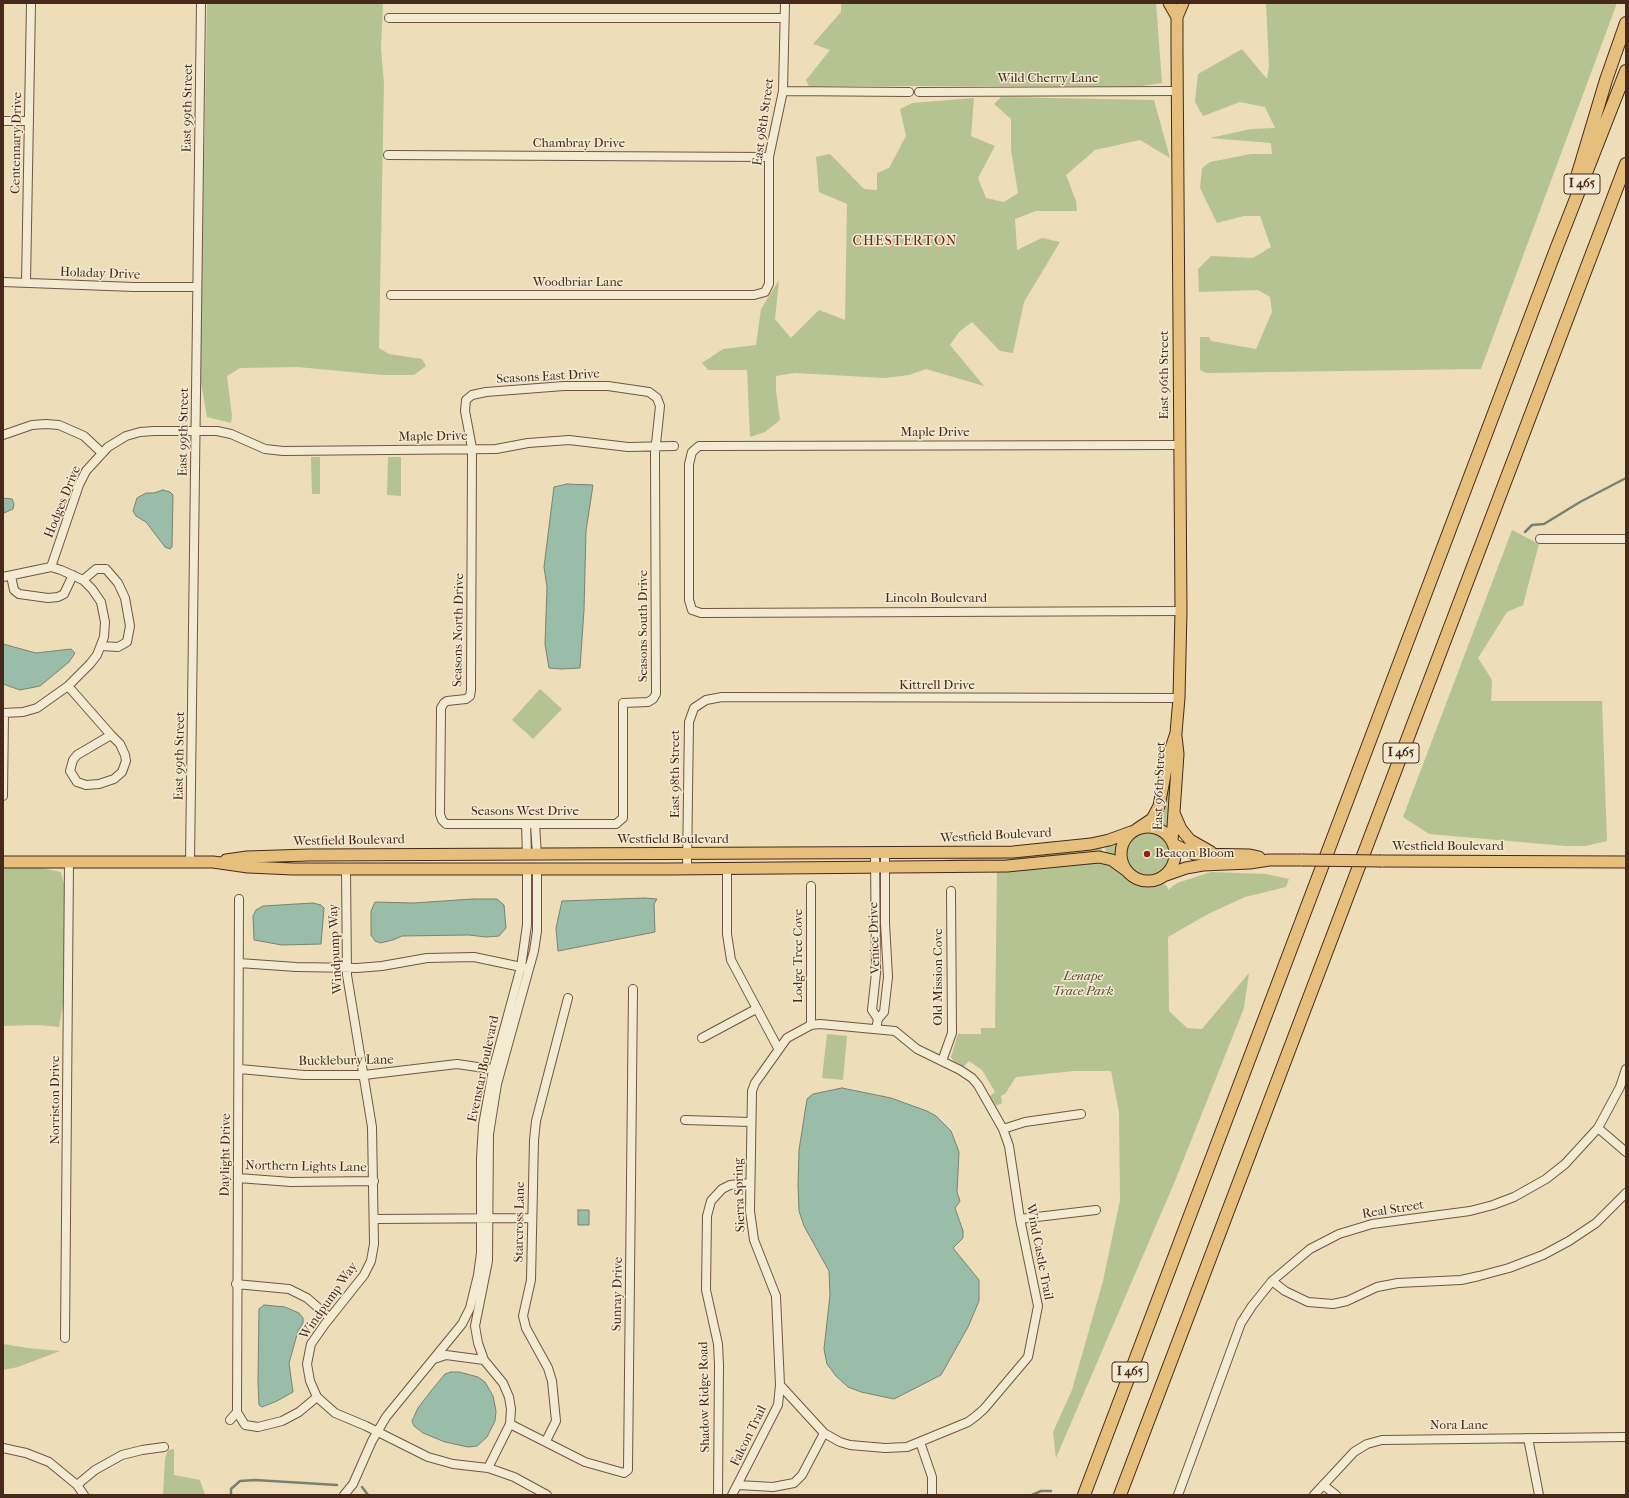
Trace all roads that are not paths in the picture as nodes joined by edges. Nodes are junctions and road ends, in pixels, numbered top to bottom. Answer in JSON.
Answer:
{"nodes":[{"id":1,"x":31,"y":3,"type":"edge"},
{"id":2,"x":201,"y":3,"type":"edge"},
{"id":3,"x":784,"y":3,"type":"edge"},
{"id":4,"x":1170,"y":3,"type":"edge"},
{"id":5,"x":1182,"y":3,"type":"edge"},
{"id":6,"x":1177,"y":17,"type":"junction"},
{"id":7,"x":389,"y":18,"type":"dead end"},
{"id":8,"x":784,"y":18,"type":"junction"},
{"id":9,"x":1626,"y":23,"type":"edge"},
{"id":10,"x":1626,"y":71,"type":"edge"},
{"id":11,"x":783,"y":91,"type":"junction"},
{"id":12,"x":1177,"y":91,"type":"junction"},
{"id":13,"x":909,"y":92,"type":"dead end"},
{"id":14,"x":919,"y":92,"type":"dead end"},
{"id":15,"x":3,"y":121,"type":"edge"},
{"id":16,"x":29,"y":121,"type":"junction"},
{"id":17,"x":388,"y":155,"type":"dead end"},
{"id":18,"x":769,"y":157,"type":"junction"},
{"id":19,"x":1626,"y":164,"type":"edge"},
{"id":20,"x":1554,"y":252,"type":"junction"},
{"id":21,"x":3,"y":282,"type":"edge"},
{"id":22,"x":26,"y":283,"type":"junction"},
{"id":23,"x":197,"y":287,"type":"junction"},
{"id":24,"x":765,"y":292,"type":"joint"},
{"id":25,"x":390,"y":295,"type":"dead end"},
{"id":26,"x":196,"y":430,"type":"junction"},
{"id":27,"x":3,"y":435,"type":"edge"},
{"id":28,"x":1179,"y":445,"type":"junction"},
{"id":29,"x":655,"y":446,"type":"junction"},
{"id":30,"x":674,"y":446,"type":"dead end"},
{"id":31,"x":472,"y":448,"type":"junction"},
{"id":32,"x":101,"y":452,"type":"junction"},
{"id":33,"x":1540,"y":539,"type":"dead end"},
{"id":34,"x":1626,"y":539,"type":"edge"},
{"id":35,"x":51,"y":568,"type":"junction"},
{"id":36,"x":74,"y":575,"type":"junction"},
{"id":37,"x":7,"y":576,"type":"edge"},
{"id":38,"x":83,"y":580,"type":"junction"},
{"id":39,"x":692,"y":610,"type":"joint"},
{"id":40,"x":1181,"y":611,"type":"junction"},
{"id":41,"x":102,"y":646,"type":"junction"},
{"id":42,"x":68,"y":686,"type":"junction"},
{"id":43,"x":1179,"y":698,"type":"junction"},
{"id":44,"x":696,"y":706,"type":"joint"},
{"id":45,"x":4,"y":713,"type":"edge"},
{"id":46,"x":1176,"y":733,"type":"junction"},
{"id":47,"x":111,"y":735,"type":"junction"},
{"id":48,"x":3,"y":796,"type":"edge"},
{"id":49,"x":1173,"y":810,"type":"junction"},
{"id":50,"x":440,"y":814,"type":"joint"},
{"id":51,"x":531,"y":824,"type":"junction"},
{"id":52,"x":616,"y":824,"type":"joint"},
{"id":53,"x":1134,"y":830,"type":"junction"},
{"id":54,"x":1173,"y":842,"type":"junction"},
{"id":55,"x":880,"y":853,"type":"junction"},
{"id":56,"x":688,"y":854,"type":"junction"},
{"id":57,"x":532,"y":855,"type":"junction"},
{"id":58,"x":1218,"y":855,"type":"junction"},
{"id":59,"x":1269,"y":860,"type":"junction"},
{"id":60,"x":3,"y":862,"type":"edge"},
{"id":61,"x":69,"y":862,"type":"junction"},
{"id":62,"x":190,"y":862,"type":"junction"},
{"id":63,"x":213,"y":862,"type":"junction"},
{"id":64,"x":1626,"y":862,"type":"edge"},
{"id":65,"x":727,"y":867,"type":"junction"},
{"id":66,"x":880,"y":867,"type":"junction"},
{"id":67,"x":687,"y":868,"type":"junction"},
{"id":68,"x":346,"y":869,"type":"junction"},
{"id":69,"x":532,"y":869,"type":"junction"},
{"id":70,"x":1127,"y":871,"type":"junction"},
{"id":71,"x":1165,"y":875,"type":"junction"},
{"id":72,"x":811,"y":886,"type":"dead end"},
{"id":73,"x":951,"y":891,"type":"dead end"},
{"id":74,"x":239,"y":899,"type":"dead end"},
{"id":75,"x":239,"y":964,"type":"junction"},
{"id":76,"x":346,"y":968,"type":"junction"},
{"id":77,"x":525,"y":968,"type":"junction"},
{"id":78,"x":633,"y":989,"type":"dead end"},
{"id":79,"x":568,"y":998,"type":"dead end"},
{"id":80,"x":756,"y":1009,"type":"junction"},
{"id":81,"x":878,"y":1019,"type":"junction"},
{"id":82,"x":811,"y":1025,"type":"junction"},
{"id":83,"x":876,"y":1029,"type":"junction"},
{"id":84,"x":702,"y":1038,"type":"dead end"},
{"id":85,"x":778,"y":1048,"type":"junction"},
{"id":86,"x":942,"y":1062,"type":"junction"},
{"id":87,"x":240,"y":1069,"type":"junction"},
{"id":88,"x":1626,"y":1069,"type":"edge"},
{"id":89,"x":497,"y":1070,"type":"junction"},
{"id":90,"x":364,"y":1075,"type":"junction"},
{"id":91,"x":1081,"y":1114,"type":"dead end"},
{"id":92,"x":685,"y":1120,"type":"dead end"},
{"id":93,"x":751,"y":1122,"type":"junction"},
{"id":94,"x":1598,"y":1128,"type":"junction"},
{"id":95,"x":1003,"y":1129,"type":"junction"},
{"id":96,"x":1626,"y":1152,"type":"edge"},
{"id":97,"x":238,"y":1178,"type":"junction"},
{"id":98,"x":374,"y":1181,"type":"junction"},
{"id":99,"x":750,"y":1183,"type":"junction"},
{"id":100,"x":1626,"y":1193,"type":"edge"},
{"id":101,"x":1096,"y":1210,"type":"dead end"},
{"id":102,"x":532,"y":1218,"type":"junction"},
{"id":103,"x":1020,"y":1218,"type":"junction"},
{"id":104,"x":485,"y":1219,"type":"junction"},
{"id":105,"x":374,"y":1220,"type":"junction"},
{"id":106,"x":1272,"y":1281,"type":"junction"},
{"id":107,"x":236,"y":1284,"type":"junction"},
{"id":108,"x":330,"y":1318,"type":"junction"},
{"id":109,"x":66,"y":1338,"type":"dead end"},
{"id":110,"x":434,"y":1359,"type":"junction"},
{"id":111,"x":484,"y":1360,"type":"junction"},
{"id":112,"x":780,"y":1385,"type":"junction"},
{"id":113,"x":317,"y":1397,"type":"junction"},
{"id":114,"x":237,"y":1412,"type":"junction"},
{"id":115,"x":230,"y":1420,"type":"dead end"},
{"id":116,"x":510,"y":1424,"type":"junction"},
{"id":117,"x":377,"y":1432,"type":"junction"},
{"id":118,"x":824,"y":1433,"type":"junction"},
{"id":119,"x":1626,"y":1437,"type":"edge"},
{"id":120,"x":1528,"y":1438,"type":"junction"},
{"id":121,"x":546,"y":1441,"type":"junction"},
{"id":122,"x":920,"y":1442,"type":"junction"},
{"id":123,"x":164,"y":1447,"type":"dead end"},
{"id":124,"x":3,"y":1448,"type":"edge"},
{"id":125,"x":488,"y":1468,"type":"junction"},
{"id":126,"x":77,"y":1485,"type":"junction"},
{"id":127,"x":1323,"y":1485,"type":"junction"},
{"id":128,"x":738,"y":1486,"type":"junction"},
{"id":129,"x":1179,"y":1493,"type":"edge"},
{"id":130,"x":84,"y":1495,"type":"edge"},
{"id":131,"x":344,"y":1495,"type":"edge"},
{"id":132,"x":547,"y":1495,"type":"edge"},
{"id":133,"x":718,"y":1495,"type":"edge"},
{"id":134,"x":732,"y":1495,"type":"edge"},
{"id":135,"x":932,"y":1495,"type":"edge"},
{"id":136,"x":1084,"y":1495,"type":"edge"},
{"id":137,"x":1120,"y":1495,"type":"edge"},
{"id":138,"x":1314,"y":1495,"type":"edge"},
{"id":139,"x":1336,"y":1495,"type":"edge"},
{"id":140,"x":1539,"y":1495,"type":"edge"}],
"edges":[{"from":1,"to":16,"type":"street","name":"Centennary Drive"},
{"from":2,"to":23,"type":"street","name":"East 99th Street"},
{"from":3,"to":8,"type":"street","name":"East 98th Street"},
{"from":4,"to":6,"type":"main road","name":"East 96th Street"},
{"from":5,"to":6,"type":"main road","name":"East 96th Street"},
{"from":6,"to":12,"type":"main road","name":"East 96th Street"},
{"from":7,"to":8,"type":"street"},
{"from":8,"to":11,"type":"street","name":"East 98th Street"},
{"from":9,"to":20,"type":"highway"},
{"from":10,"to":20,"type":"highway","number":"I 465"},
{"from":11,"to":13,"type":"street"},
{"from":11,"to":18,"type":"street","name":"East 98th Street"},
{"from":12,"to":14,"type":"street","name":"Wild Cherry Lane"},
{"from":12,"to":28,"type":"main road","name":"East 96th Street"},
{"from":15,"to":16,"type":"street"},
{"from":16,"to":22,"type":"street","name":"Centennary Drive"},
{"from":17,"to":18,"type":"street","name":"Chambray Drive"},
{"from":18,"to":24,"type":"street","name":"East 98th Street"},
{"from":19,"to":137,"type":"highway","number":"I 465"},
{"from":20,"to":136,"type":"highway","number":"I 465"},
{"from":21,"to":22,"type":"street","name":"Holaday Drive"},
{"from":22,"to":23,"type":"street","name":"Holaday Drive"},
{"from":23,"to":26,"type":"street","name":"East 99th Street"},
{"from":24,"to":25,"type":"street","name":"Woodbriar Lane"},
{"from":26,"to":31,"type":"street","name":"Maple Drive"},
{"from":26,"to":32,"type":"street","name":"Hodges Drive"},
{"from":26,"to":62,"type":"street","name":"East 99th Street"},
{"from":27,"to":32,"type":"street"},
{"from":28,"to":39,"type":"street","name":"Maple Drive"},
{"from":28,"to":40,"type":"main road","name":"East 96th Street"},
{"from":29,"to":30,"type":"street","name":"Maple Drive"},
{"from":29,"to":31,"type":"street","name":"Maple Drive"},
{"from":29,"to":31,"type":"street","name":"Seasons East Drive"},
{"from":29,"to":52,"type":"street","name":"Seasons South Drive"},
{"from":31,"to":50,"type":"street","name":"Seasons North Drive"},
{"from":32,"to":35,"type":"street","name":"Hodges Drive"},
{"from":33,"to":34,"type":"street"},
{"from":35,"to":36,"type":"street"},
{"from":35,"to":37,"type":"street"},
{"from":36,"to":37,"type":"street"},
{"from":36,"to":38,"type":"street"},
{"from":38,"to":41,"type":"street"},
{"from":38,"to":41,"type":"street"},
{"from":39,"to":40,"type":"street","name":"Lincoln Boulevard"},
{"from":40,"to":43,"type":"main road","name":"East 96th Street"},
{"from":41,"to":42,"type":"street"},
{"from":42,"to":45,"type":"street"},
{"from":42,"to":47,"type":"street"},
{"from":43,"to":44,"type":"street","name":"Kittrell Drive"},
{"from":43,"to":46,"type":"main road","name":"East 96th Street"},
{"from":44,"to":56,"type":"street","name":"East 98th Street"},
{"from":45,"to":48,"type":"street"},
{"from":46,"to":49,"type":"main road","name":"East 96th Street"},
{"from":46,"to":53,"type":"main road","name":"East 96th Street"},
{"from":47,"to":47,"type":"street"},
{"from":49,"to":54,"type":"main road","name":"East 96th Street"},
{"from":49,"to":58,"type":"main road"},
{"from":50,"to":51,"type":"street","name":"Seasons West Drive"},
{"from":51,"to":52,"type":"street","name":"Seasons West Drive"},
{"from":51,"to":57,"type":"street"},
{"from":53,"to":54,"type":"main road"},
{"from":53,"to":55,"type":"main road","name":"Westfield Boulevard"},
{"from":53,"to":70,"type":"main road"},
{"from":54,"to":58,"type":"main road","name":"Westfield Boulevard"},
{"from":54,"to":71,"type":"main road"},
{"from":55,"to":56,"type":"main road","name":"Westfield Boulevard"},
{"from":55,"to":66,"type":"street","name":"Venice Drive"},
{"from":56,"to":57,"type":"main road","name":"Westfield Boulevard"},
{"from":56,"to":67,"type":"street","name":"East 98th Street"},
{"from":57,"to":63,"type":"main road","name":"Westfield Boulevard"},
{"from":58,"to":59,"type":"main road","name":"Westfield Boulevard"},
{"from":59,"to":64,"type":"main road","name":"Westfield Boulevard","bridge":true},
{"from":59,"to":71,"type":"main road","name":"Westfield Boulevard"},
{"from":60,"to":61,"type":"main road","name":"Westfield Boulevard"},
{"from":61,"to":62,"type":"main road","name":"Westfield Boulevard"},
{"from":61,"to":109,"type":"street","name":"Norriston Drive"},
{"from":62,"to":63,"type":"main road","name":"Westfield Boulevard"},
{"from":63,"to":68,"type":"main road","name":"Westfield Boulevard"},
{"from":65,"to":66,"type":"main road","name":"Westfield Boulevard"},
{"from":65,"to":67,"type":"main road","name":"Westfield Boulevard"},
{"from":65,"to":80,"type":"street"},
{"from":66,"to":70,"type":"main road","name":"Westfield Boulevard"},
{"from":66,"to":81,"type":"street","name":"Venice Drive"},
{"from":66,"to":81,"type":"street","name":"Venice Drive"},
{"from":67,"to":69,"type":"main road","name":"Westfield Boulevard"},
{"from":68,"to":69,"type":"main road","name":"Westfield Boulevard"},
{"from":68,"to":76,"type":"street","name":"Windpump Way"},
{"from":69,"to":77,"type":"street","name":"Evenstar Boulevard"},
{"from":70,"to":71,"type":"main road"},
{"from":72,"to":82,"type":"street","name":"Lodge Tree Cove"},
{"from":73,"to":86,"type":"street","name":"Old Mission Cove"},
{"from":74,"to":75,"type":"street","name":"Daylight Drive"},
{"from":75,"to":76,"type":"street"},
{"from":75,"to":87,"type":"street","name":"Daylight Drive"},
{"from":76,"to":77,"type":"street"},
{"from":76,"to":90,"type":"street","name":"Windpump Way"},
{"from":77,"to":89,"type":"street","name":"Evenstar Boulevard"},
{"from":78,"to":121,"type":"street","name":"Sunray Drive"},
{"from":79,"to":102,"type":"street","name":"Starcross Lane"},
{"from":80,"to":84,"type":"street"},
{"from":80,"to":85,"type":"street"},
{"from":81,"to":83,"type":"street","name":"Venice Drive"},
{"from":82,"to":83,"type":"street","name":"Sierra Spring"},
{"from":82,"to":85,"type":"street","name":"Sierra Spring"},
{"from":83,"to":86,"type":"street","name":"Wind Castle Trail"},
{"from":85,"to":93,"type":"street","name":"Sierra Spring"},
{"from":86,"to":95,"type":"street","name":"Wind Castle Trail"},
{"from":87,"to":90,"type":"street","name":"Bucklebury Lane"},
{"from":87,"to":97,"type":"street","name":"Daylight Drive"},
{"from":88,"to":94,"type":"street","name":"Real Street"},
{"from":89,"to":90,"type":"street","name":"Bucklebury Lane"},
{"from":89,"to":104,"type":"street","name":"Evenstar Boulevard"},
{"from":90,"to":98,"type":"street","name":"Windpump Way"},
{"from":91,"to":95,"type":"street"},
{"from":92,"to":93,"type":"street"},
{"from":93,"to":99,"type":"street","name":"Sierra Spring"},
{"from":94,"to":96,"type":"street"},
{"from":94,"to":106,"type":"street","name":"Real Street"},
{"from":95,"to":103,"type":"street","name":"Wind Castle Trail"},
{"from":97,"to":98,"type":"street","name":"Northern Lights Lane"},
{"from":97,"to":107,"type":"street","name":"Daylight Drive"},
{"from":98,"to":105,"type":"street","name":"Windpump Way"},
{"from":99,"to":112,"type":"street","name":"Sierra Spring"},
{"from":99,"to":133,"type":"street","name":"Shadow Ridge Road"},
{"from":100,"to":106,"type":"street"},
{"from":101,"to":103,"type":"street"},
{"from":102,"to":104,"type":"street"},
{"from":102,"to":121,"type":"street","name":"Starcross Lane"},
{"from":103,"to":122,"type":"street","name":"Wind Castle Trail"},
{"from":104,"to":105,"type":"street"},
{"from":104,"to":110,"type":"street","name":"Evenstar Boulevard"},
{"from":104,"to":111,"type":"street","name":"Evenstar Boulevard"},
{"from":105,"to":108,"type":"street","name":"Windpump Way"},
{"from":106,"to":129,"type":"street","name":"Real Street"},
{"from":107,"to":108,"type":"street"},
{"from":107,"to":114,"type":"street","name":"Daylight Drive"},
{"from":108,"to":113,"type":"street","name":"Windpump Way"},
{"from":110,"to":111,"type":"street"},
{"from":110,"to":117,"type":"street","name":"Evenstar Boulevard"},
{"from":111,"to":116,"type":"street","name":"Evenstar Boulevard"},
{"from":112,"to":118,"type":"street"},
{"from":112,"to":128,"type":"street","name":"Falcon Trail"},
{"from":113,"to":114,"type":"street"},
{"from":113,"to":117,"type":"street","name":"Windpump Way"},
{"from":114,"to":115,"type":"street"},
{"from":116,"to":121,"type":"street","name":"Sunray Drive"},
{"from":116,"to":125,"type":"street","name":"Evenstar Boulevard"},
{"from":117,"to":125,"type":"street","name":"Windpump Way"},
{"from":117,"to":131,"type":"street","name":"Evenstar Boulevard"},
{"from":118,"to":122,"type":"street","name":"Wind Castle Trail"},
{"from":118,"to":128,"type":"street"},
{"from":119,"to":120,"type":"street","name":"Nora Lane"},
{"from":120,"to":127,"type":"street","name":"Nora Lane"},
{"from":120,"to":140,"type":"street"},
{"from":122,"to":135,"type":"street"},
{"from":123,"to":126,"type":"street"},
{"from":124,"to":126,"type":"street"},
{"from":125,"to":132,"type":"street","name":"Windpump Way"},
{"from":126,"to":130,"type":"street"},
{"from":127,"to":138,"type":"street","name":"Nora Lane"},
{"from":127,"to":139,"type":"street"},
{"from":128,"to":134,"type":"street","name":"Falcon Trail"}]}
